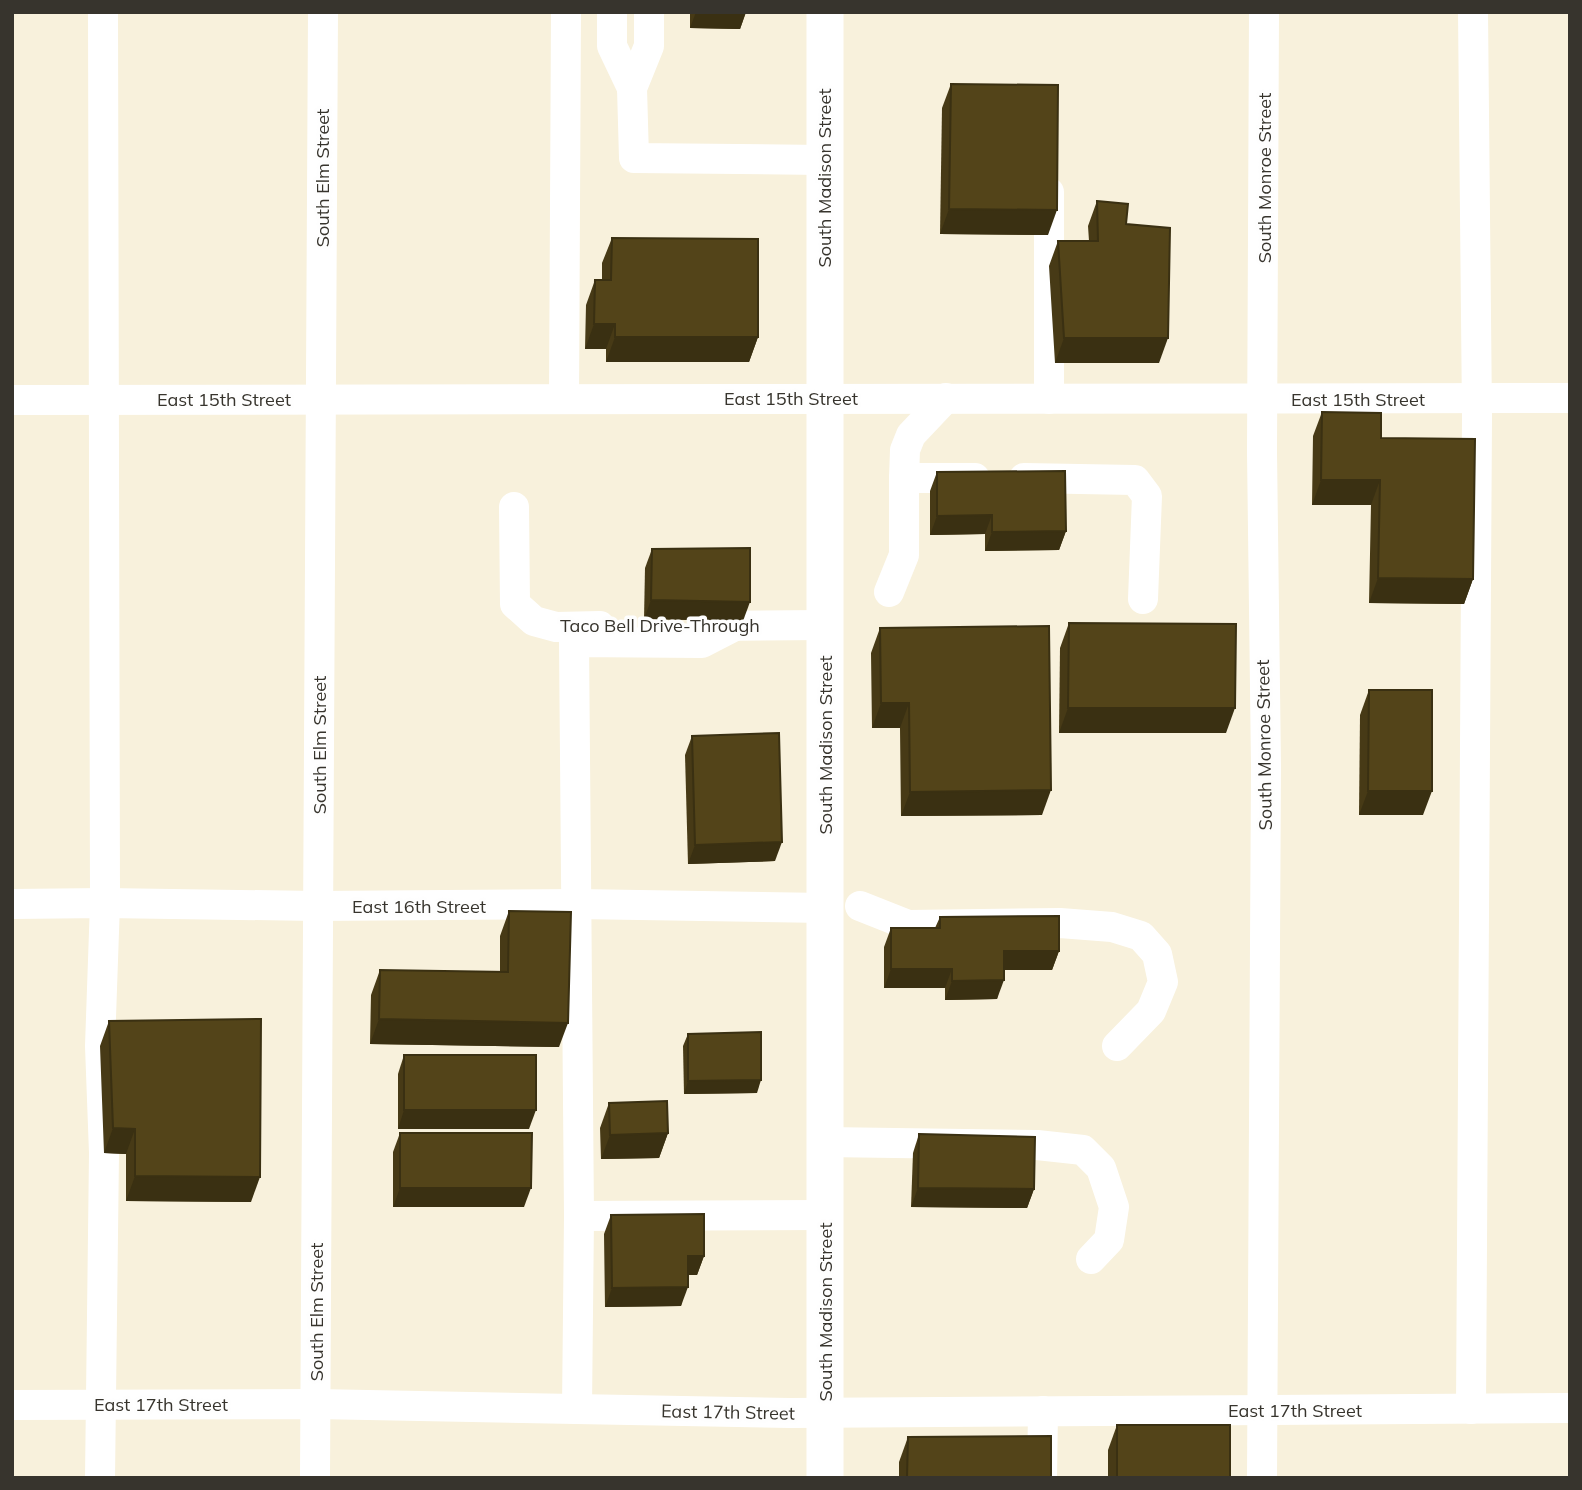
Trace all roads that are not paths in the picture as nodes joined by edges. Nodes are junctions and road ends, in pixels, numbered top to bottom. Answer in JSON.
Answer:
{"nodes":[{"id":1,"x":103,"y":12,"type":"edge"},
{"id":2,"x":323,"y":12,"type":"edge"},
{"id":3,"x":566,"y":12,"type":"edge"},
{"id":4,"x":612,"y":12,"type":"edge"},
{"id":5,"x":649,"y":12,"type":"edge"},
{"id":6,"x":825,"y":12,"type":"edge"},
{"id":7,"x":1264,"y":12,"type":"edge"},
{"id":8,"x":1473,"y":12,"type":"edge"},
{"id":9,"x":632,"y":88,"type":"junction"},
{"id":10,"x":824,"y":160,"type":"junction"},
{"id":11,"x":1049,"y":170,"type":"edge"},
{"id":12,"x":825,"y":398,"type":"junction"},
{"id":13,"x":946,"y":398,"type":"junction"},
{"id":14,"x":1570,"y":398,"type":"edge"},
{"id":15,"x":320,"y":399,"type":"junction"},
{"id":16,"x":564,"y":399,"type":"junction"},
{"id":17,"x":1049,"y":399,"type":"junction"},
{"id":18,"x":1263,"y":399,"type":"junction"},
{"id":19,"x":1477,"y":399,"type":"junction"},
{"id":20,"x":12,"y":400,"type":"edge"},
{"id":21,"x":105,"y":400,"type":"junction"},
{"id":22,"x":904,"y":478,"type":"junction"},
{"id":23,"x":513,"y":507,"type":"dead end"},
{"id":24,"x":890,"y":592,"type":"dead end"},
{"id":25,"x":1143,"y":600,"type":"dead end"},
{"id":26,"x":825,"y":625,"type":"junction"},
{"id":27,"x":735,"y":626,"type":"junction"},
{"id":28,"x":105,"y":903,"type":"junction"},
{"id":29,"x":12,"y":904,"type":"edge"},
{"id":30,"x":578,"y":904,"type":"junction"},
{"id":31,"x":317,"y":906,"type":"junction"},
{"id":32,"x":843,"y":907,"type":"junction"},
{"id":33,"x":1117,"y":1046,"type":"dead end"},
{"id":34,"x":825,"y":1142,"type":"junction"},
{"id":35,"x":825,"y":1215,"type":"junction"},
{"id":36,"x":579,"y":1216,"type":"junction"},
{"id":37,"x":1091,"y":1259,"type":"dead end"},
{"id":38,"x":100,"y":1404,"type":"junction"},
{"id":39,"x":316,"y":1404,"type":"junction"},
{"id":40,"x":12,"y":1405,"type":"edge"},
{"id":41,"x":1570,"y":1408,"type":"edge"},
{"id":42,"x":577,"y":1409,"type":"junction"},
{"id":43,"x":1471,"y":1409,"type":"junction"},
{"id":44,"x":1262,"y":1410,"type":"junction"},
{"id":45,"x":1043,"y":1412,"type":"junction"},
{"id":46,"x":825,"y":1413,"type":"junction"},
{"id":47,"x":100,"y":1478,"type":"edge"},
{"id":48,"x":315,"y":1478,"type":"edge"},
{"id":49,"x":825,"y":1478,"type":"edge"},
{"id":50,"x":1042,"y":1478,"type":"edge"},
{"id":51,"x":1262,"y":1478,"type":"edge"}],
"edges":[{"from":1,"to":21,"type":"street"},
{"from":2,"to":15,"type":"street","name":"South Elm Street"},
{"from":3,"to":16,"type":"street"},
{"from":4,"to":9,"type":"street"},
{"from":5,"to":9,"type":"street"},
{"from":6,"to":10,"type":"main road","name":"South Madison Street"},
{"from":7,"to":18,"type":"street","name":"South Monroe Street"},
{"from":8,"to":19,"type":"street"},
{"from":9,"to":10,"type":"street"},
{"from":10,"to":12,"type":"main road","name":"South Madison Street"},
{"from":11,"to":17,"type":"street"},
{"from":12,"to":13,"type":"street","name":"East 15th Street"},
{"from":12,"to":16,"type":"street","name":"East 15th Street"},
{"from":12,"to":26,"type":"main road","name":"South Madison Street"},
{"from":13,"to":17,"type":"street","name":"East 15th Street"},
{"from":13,"to":22,"type":"street"},
{"from":14,"to":19,"type":"street","name":"East 15th Street"},
{"from":15,"to":16,"type":"street","name":"East 15th Street"},
{"from":15,"to":21,"type":"street","name":"East 15th Street"},
{"from":15,"to":31,"type":"street","name":"South Elm Street"},
{"from":17,"to":18,"type":"street","name":"East 15th Street"},
{"from":18,"to":19,"type":"street","name":"East 15th Street"},
{"from":18,"to":44,"type":"street","name":"South Monroe Street"},
{"from":19,"to":43,"type":"street"},
{"from":20,"to":21,"type":"street","name":"East 15th Street"},
{"from":21,"to":28,"type":"street"},
{"from":22,"to":24,"type":"street"},
{"from":22,"to":25,"type":"street"},
{"from":23,"to":27,"type":"street","name":"Taco Bell Drive-Through"},
{"from":26,"to":27,"type":"street","name":"Taco Bell Drive-Through"},
{"from":26,"to":32,"type":"main road","name":"South Madison Street"},
{"from":27,"to":30,"type":"street"},
{"from":28,"to":29,"type":"street","name":"East 16th Street"},
{"from":28,"to":31,"type":"street","name":"East 16th Street"},
{"from":28,"to":38,"type":"street"},
{"from":30,"to":31,"type":"street","name":"East 16th Street"},
{"from":30,"to":32,"type":"street","name":"East 16th Street"},
{"from":30,"to":36,"type":"street"},
{"from":31,"to":39,"type":"street","name":"South Elm Street"},
{"from":32,"to":33,"type":"street"},
{"from":32,"to":34,"type":"main road","name":"South Madison Street"},
{"from":34,"to":35,"type":"main road","name":"South Madison Street"},
{"from":34,"to":37,"type":"street"},
{"from":35,"to":36,"type":"street"},
{"from":35,"to":46,"type":"main road","name":"South Madison Street"},
{"from":36,"to":42,"type":"street"},
{"from":38,"to":39,"type":"street","name":"East 17th Street"},
{"from":38,"to":40,"type":"street","name":"East 17th Street"},
{"from":38,"to":47,"type":"street"},
{"from":39,"to":42,"type":"street","name":"East 17th Street"},
{"from":39,"to":48,"type":"street","name":"South Elm Street"},
{"from":41,"to":43,"type":"street","name":"East 17th Street"},
{"from":42,"to":46,"type":"street","name":"East 17th Street"},
{"from":43,"to":44,"type":"street","name":"East 17th Street"},
{"from":44,"to":45,"type":"street","name":"East 17th Street"},
{"from":44,"to":51,"type":"street","name":"South Monroe Street"},
{"from":45,"to":46,"type":"street","name":"East 17th Street"},
{"from":45,"to":50,"type":"street"},
{"from":46,"to":49,"type":"main road","name":"South Madison Street"}]}
